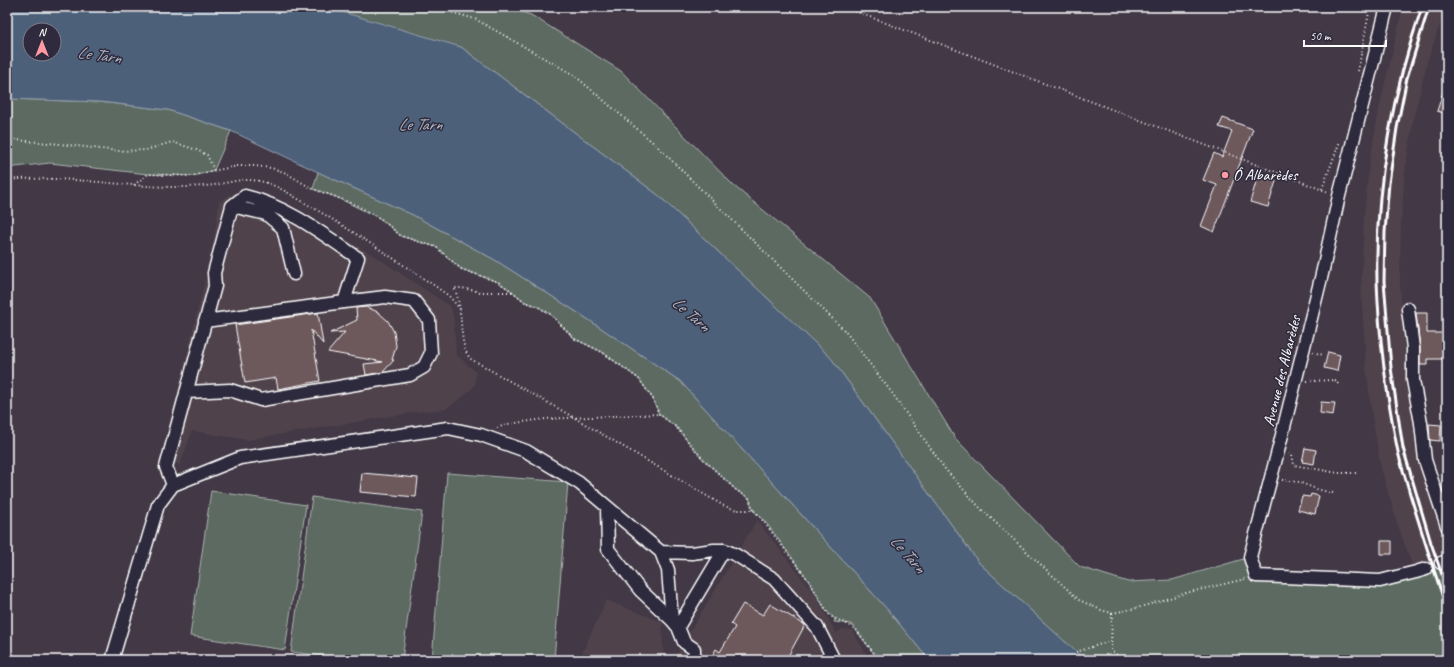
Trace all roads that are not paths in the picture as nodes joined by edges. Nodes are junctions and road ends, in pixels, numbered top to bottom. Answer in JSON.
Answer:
{"nodes":[{"id":1,"x":1387,"y":7,"type":"edge"},
{"id":2,"x":232,"y":206,"type":"junction"},
{"id":3,"x":308,"y":224,"type":"junction"},
{"id":4,"x":284,"y":228,"type":"junction"},
{"id":5,"x":294,"y":274,"type":"dead end"},
{"id":6,"x":344,"y":302,"type":"junction"},
{"id":7,"x":1408,"y":309,"type":"dead end"},
{"id":8,"x":205,"y":321,"type":"junction"},
{"id":9,"x":186,"y":392,"type":"junction"},
{"id":10,"x":173,"y":485,"type":"junction"},
{"id":11,"x":607,"y":507,"type":"junction"},
{"id":12,"x":1447,"y":526,"type":"edge"},
{"id":13,"x":724,"y":550,"type":"junction"},
{"id":14,"x":661,"y":552,"type":"junction"},
{"id":15,"x":1426,"y":569,"type":"tunnel mouth"},
{"id":16,"x":675,"y":624,"type":"junction"},
{"id":17,"x":112,"y":660,"type":"edge"},
{"id":18,"x":694,"y":660,"type":"edge"},
{"id":19,"x":834,"y":660,"type":"edge"}],
"edges":[{"from":1,"to":15,"type":"street","name":"Avenue des Albarèdes"},
{"from":2,"to":3,"type":"street"},
{"from":2,"to":4,"type":"street"},
{"from":2,"to":8,"type":"street"},
{"from":3,"to":4,"type":"street"},
{"from":3,"to":6,"type":"street"},
{"from":4,"to":5,"type":"street"},
{"from":6,"to":8,"type":"street"},
{"from":6,"to":9,"type":"street"},
{"from":7,"to":12,"type":"street"},
{"from":8,"to":9,"type":"street"},
{"from":9,"to":10,"type":"street"},
{"from":10,"to":11,"type":"street"},
{"from":10,"to":17,"type":"street"},
{"from":11,"to":14,"type":"street"},
{"from":11,"to":16,"type":"street"},
{"from":13,"to":14,"type":"street"},
{"from":13,"to":16,"type":"street"},
{"from":13,"to":19,"type":"street"},
{"from":14,"to":16,"type":"street"},
{"from":16,"to":18,"type":"street"}]}
